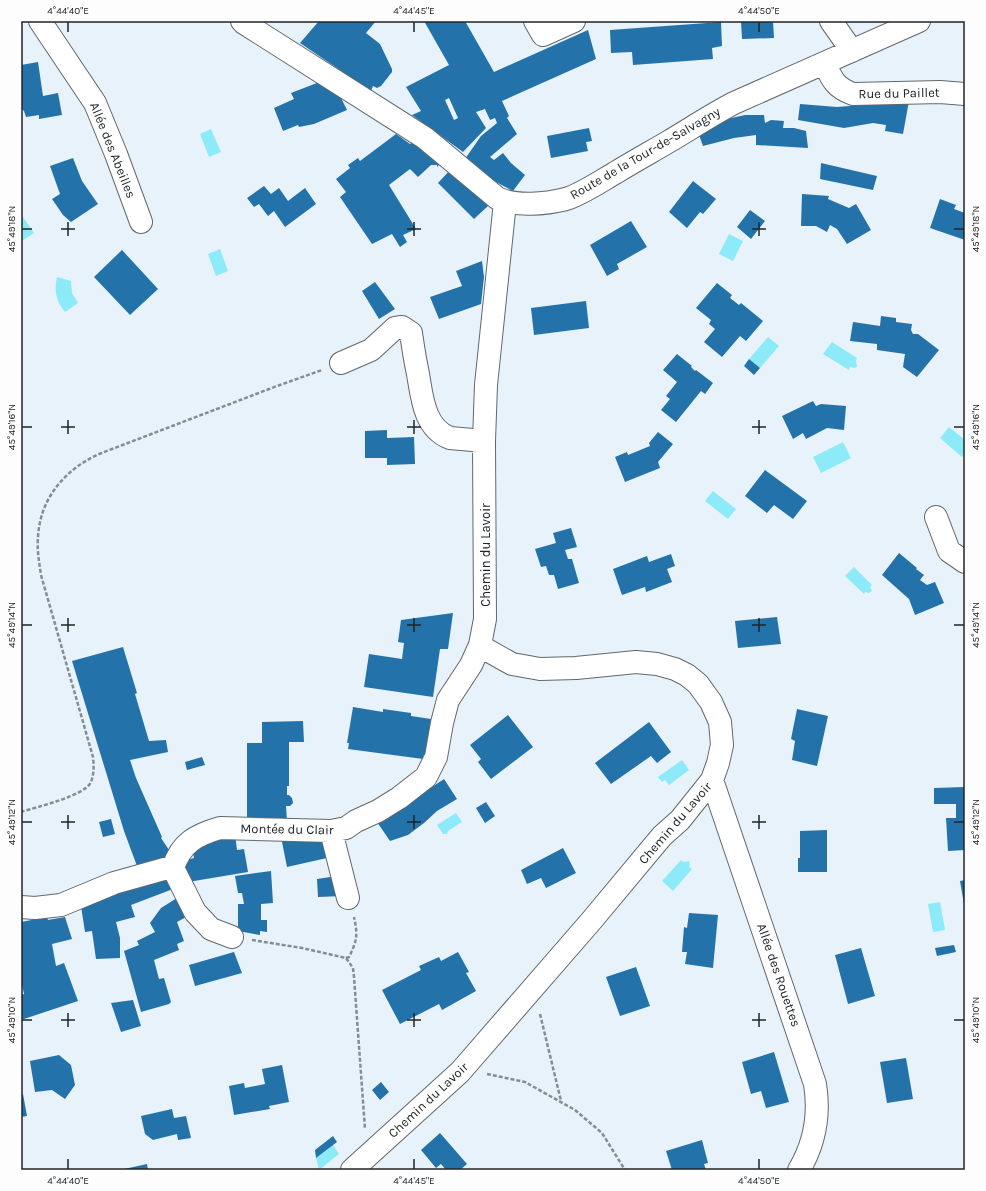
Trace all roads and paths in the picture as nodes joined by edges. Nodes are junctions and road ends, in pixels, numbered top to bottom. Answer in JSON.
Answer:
{"nodes":[{"id":1,"x":40,"y":21,"type":"edge"},
{"id":2,"x":242,"y":21,"type":"edge"},
{"id":3,"x":535,"y":21,"type":"edge"},
{"id":4,"x":574,"y":21,"type":"edge"},
{"id":5,"x":831,"y":21,"type":"edge"},
{"id":6,"x":919,"y":21,"type":"edge"},
{"id":7,"x":852,"y":51,"type":"junction"},
{"id":8,"x":825,"y":64,"type":"junction"},
{"id":9,"x":965,"y":94,"type":"edge"},
{"id":10,"x":505,"y":202,"type":"junction"},
{"id":11,"x":141,"y":222,"type":"dead end"},
{"id":12,"x":341,"y":363,"type":"joint"},
{"id":13,"x":484,"y":441,"type":"junction"},
{"id":14,"x":936,"y":517,"type":"dead end"},
{"id":15,"x":965,"y":562,"type":"edge"},
{"id":16,"x":480,"y":645,"type":"junction"},
{"id":17,"x":712,"y":780,"type":"junction"},
{"id":18,"x":21,"y":812,"type":"edge"},
{"id":19,"x":332,"y":831,"type":"junction"},
{"id":20,"x":173,"y":868,"type":"junction"},
{"id":21,"x":348,"y":898,"type":"joint"},
{"id":22,"x":21,"y":907,"type":"edge"},
{"id":23,"x":232,"y":937,"type":"joint"},
{"id":24,"x":346,"y":958,"type":"junction"},
{"id":25,"x":533,"y":988,"type":"junction"},
{"id":26,"x":460,"y":1072,"type":"junction"},
{"id":27,"x":561,"y":1101,"type":"junction"},
{"id":28,"x":359,"y":1163,"type":"edge"},
{"id":29,"x":625,"y":1170,"type":"edge"},
{"id":30,"x":799,"y":1170,"type":"edge"}],
"edges":[{"from":1,"to":11,"type":"street","name":"Allée des Abeilles"},
{"from":2,"to":10,"type":"street","name":"Route de la Tour-de-Salvagny"},
{"from":3,"to":4,"type":"street"},
{"from":5,"to":7,"type":"street"},
{"from":6,"to":7,"type":"street","name":"Route de la Tour-de-Salvagny"},
{"from":7,"to":8,"type":"street","name":"Route de la Tour-de-Salvagny"},
{"from":8,"to":9,"type":"street","name":"Rue du Paillet"},
{"from":8,"to":10,"type":"street","name":"Route de la Tour-de-Salvagny"},
{"from":10,"to":13,"type":"street","name":"Chemin du Lavoir"},
{"from":12,"to":13,"type":"street"},
{"from":12,"to":18,"type":"path"},
{"from":13,"to":16,"type":"street","name":"Chemin du Lavoir"},
{"from":14,"to":15,"type":"street"},
{"from":16,"to":17,"type":"street","name":"Chemin du Lavoir"},
{"from":16,"to":19,"type":"street","name":"Montée du Clair"},
{"from":17,"to":25,"type":"street","name":"Chemin du Lavoir"},
{"from":17,"to":30,"type":"street","name":"Allée des Rouettes"},
{"from":19,"to":20,"type":"street","name":"Montée du Clair"},
{"from":19,"to":21,"type":"street"},
{"from":20,"to":22,"type":"street"},
{"from":20,"to":23,"type":"street"},
{"from":21,"to":24,"type":"path"},
{"from":23,"to":24,"type":"path"},
{"from":24,"to":28,"type":"path"},
{"from":25,"to":26,"type":"street","name":"Chemin du Lavoir"},
{"from":25,"to":27,"type":"path"},
{"from":26,"to":27,"type":"path"},
{"from":26,"to":28,"type":"street","name":"Chemin du Lavoir"},
{"from":27,"to":29,"type":"path"}]}
